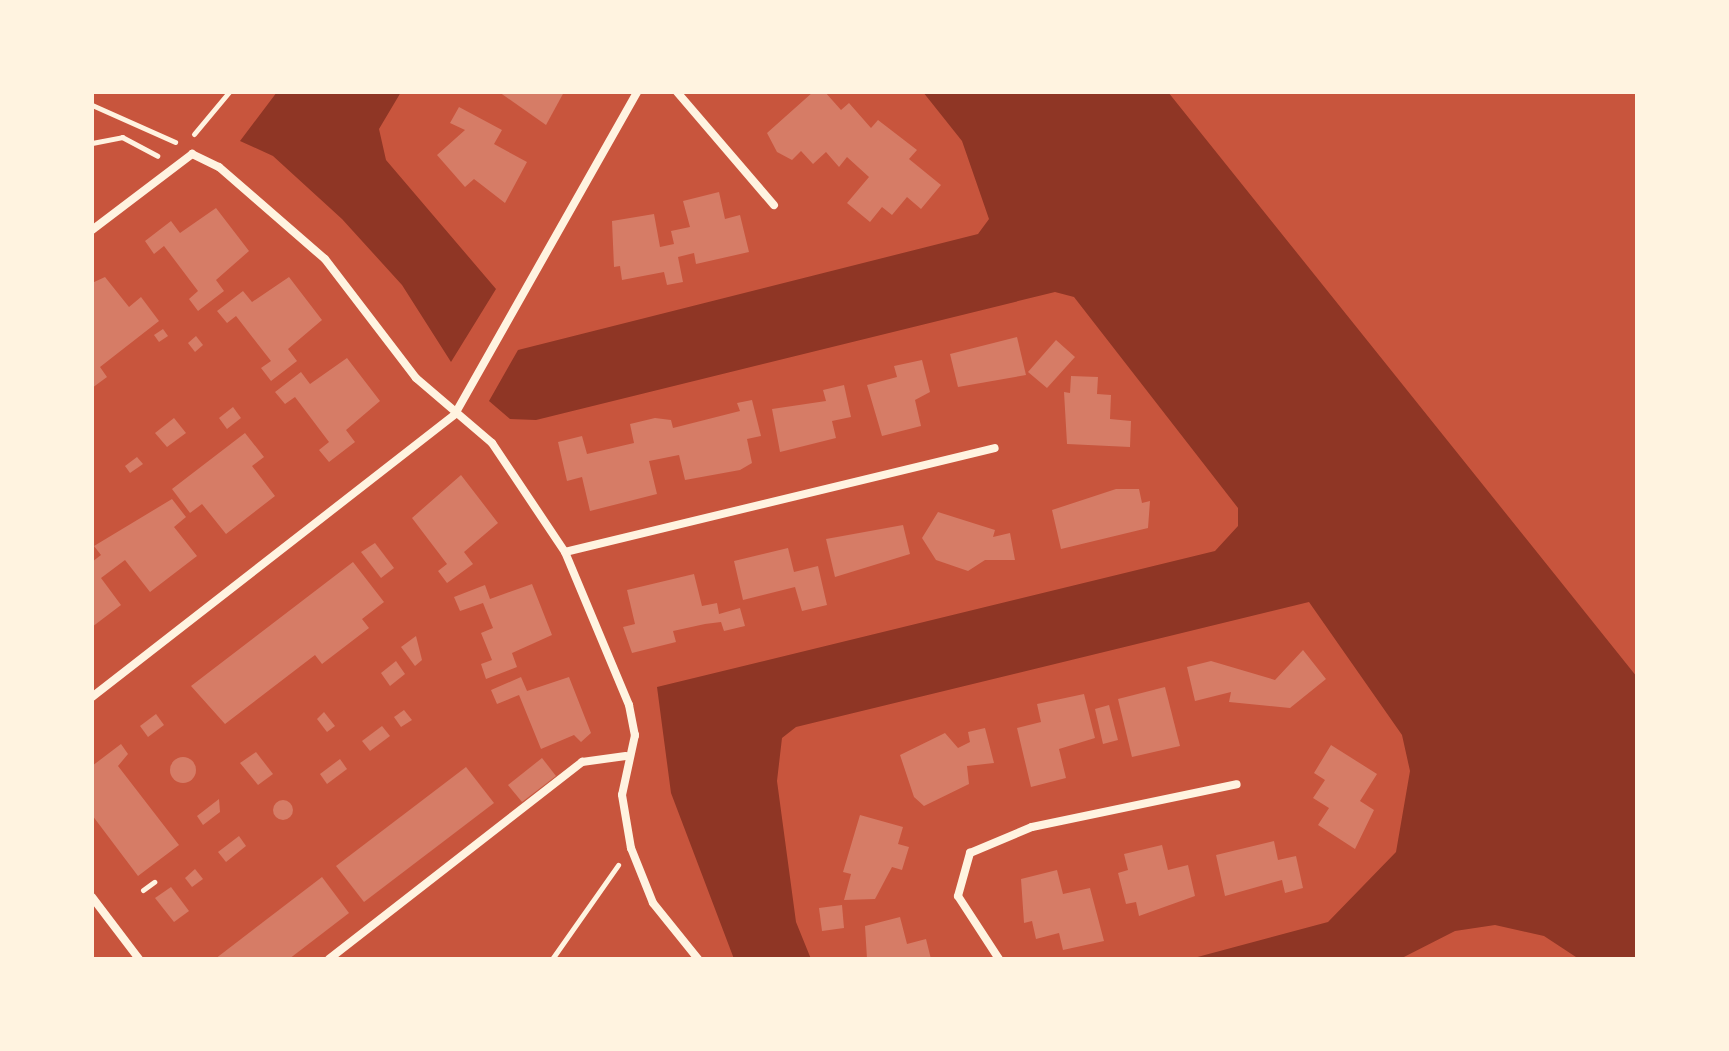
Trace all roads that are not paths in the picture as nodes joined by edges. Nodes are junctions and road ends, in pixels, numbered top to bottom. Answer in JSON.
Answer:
{"nodes":[{"id":1,"x":637,"y":92,"type":"edge"},
{"id":2,"x":677,"y":92,"type":"edge"},
{"id":3,"x":774,"y":205,"type":"dead end"},
{"id":4,"x":92,"y":230,"type":"edge"},
{"id":5,"x":455,"y":414,"type":"junction"},
{"id":6,"x":995,"y":448,"type":"dead end"},
{"id":7,"x":565,"y":552,"type":"junction"},
{"id":8,"x":92,"y":697,"type":"edge"},
{"id":9,"x":626,"y":756,"type":"junction"},
{"id":10,"x":1237,"y":784,"type":"dead end"},
{"id":11,"x":92,"y":897,"type":"edge"},
{"id":12,"x":139,"y":959,"type":"edge"},
{"id":13,"x":329,"y":959,"type":"edge"},
{"id":14,"x":698,"y":959,"type":"edge"},
{"id":15,"x":999,"y":959,"type":"edge"}],
"edges":[{"from":1,"to":5,"type":"street"},
{"from":2,"to":3,"type":"street"},
{"from":4,"to":5,"type":"street"},
{"from":5,"to":7,"type":"street"},
{"from":5,"to":8,"type":"street"},
{"from":6,"to":7,"type":"street"},
{"from":7,"to":9,"type":"street"},
{"from":9,"to":13,"type":"street"},
{"from":9,"to":14,"type":"street"},
{"from":10,"to":15,"type":"street"},
{"from":11,"to":12,"type":"street"}]}
